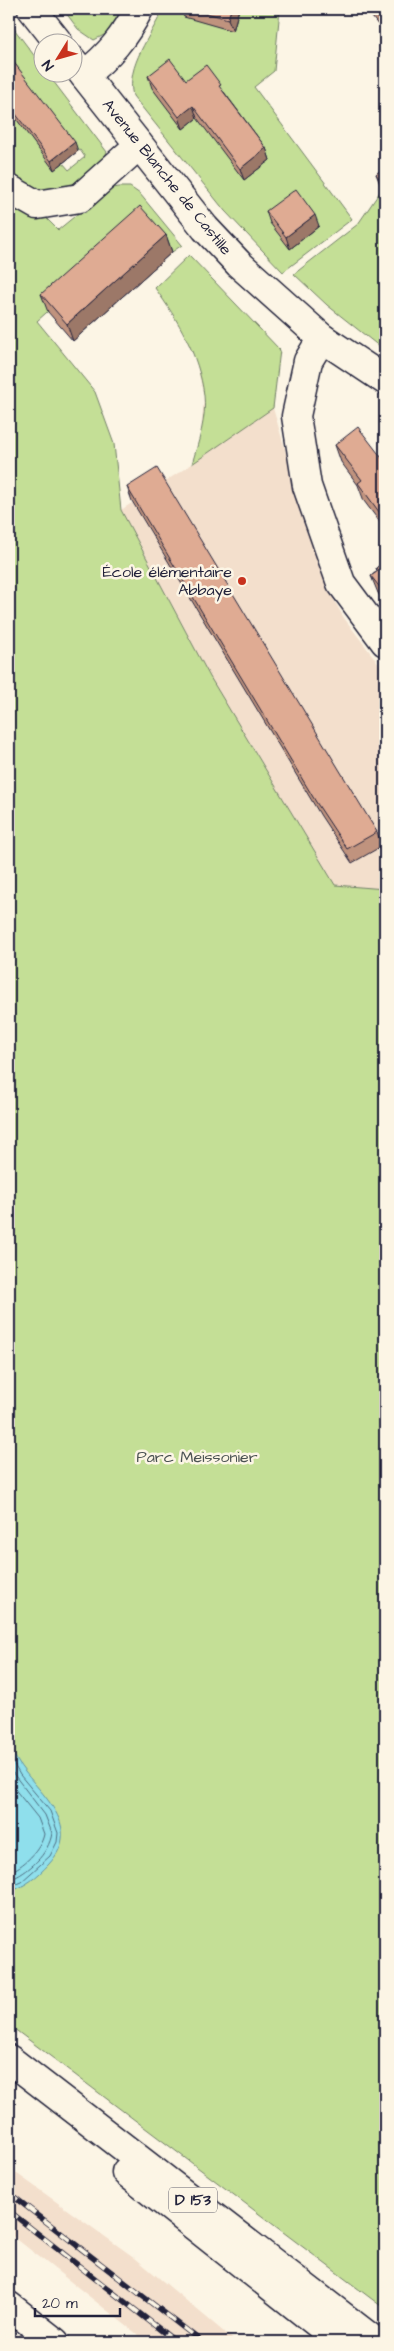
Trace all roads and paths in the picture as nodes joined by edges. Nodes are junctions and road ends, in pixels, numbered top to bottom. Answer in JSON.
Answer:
{"nodes":[{"id":1,"x":32,"y":9,"type":"edge"},
{"id":2,"x":139,"y":9,"type":"edge"},
{"id":3,"x":50,"y":32,"type":"edge"},
{"id":4,"x":82,"y":66,"type":"edge"},
{"id":5,"x":82,"y":72,"type":"edge"},
{"id":6,"x":139,"y":146,"type":"junction"},
{"id":7,"x":9,"y":188,"type":"edge"},
{"id":8,"x":322,"y":338,"type":"junction"},
{"id":9,"x":385,"y":380,"type":"edge"},
{"id":10,"x":385,"y":642,"type":"edge"},
{"id":11,"x":9,"y":2059,"type":"edge"},
{"id":12,"x":9,"y":2080,"type":"edge"},
{"id":13,"x":9,"y":2306,"type":"edge"},
{"id":14,"x":55,"y":2342,"type":"edge"},
{"id":15,"x":341,"y":2342,"type":"edge"},
{"id":16,"x":376,"y":2342,"type":"edge"}],
"edges":[{"from":1,"to":3,"type":"street"},
{"from":2,"to":4,"type":"street"},
{"from":5,"to":6,"type":"street","name":"Avenue Blanche de Castille"},
{"from":6,"to":7,"type":"street"},
{"from":6,"to":8,"type":"street","name":"Avenue Blanche de Castille"},
{"from":8,"to":9,"type":"street","name":"Avenue Blanche de Castille"},
{"from":8,"to":10,"type":"street"},
{"from":11,"to":16,"type":"street","number":"D 153"},
{"from":12,"to":15,"type":"street","number":"D 153"},
{"from":13,"to":14,"type":"street"}]}
